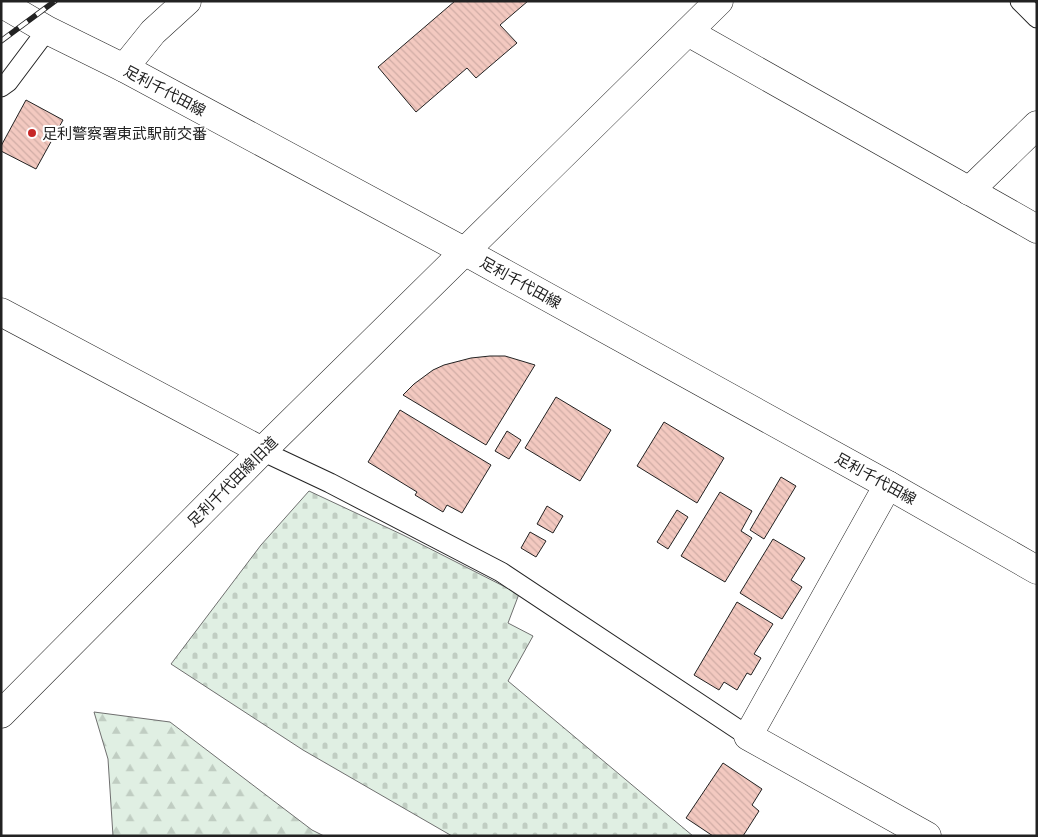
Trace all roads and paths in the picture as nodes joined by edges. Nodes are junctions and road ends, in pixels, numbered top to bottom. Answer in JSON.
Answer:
{"nodes":[{"id":1,"x":187,"y":1,"type":"edge"},
{"id":2,"x":719,"y":1,"type":"edge"},
{"id":3,"x":1020,"y":1,"type":"edge"},
{"id":4,"x":1,"y":3,"type":"edge"},
{"id":5,"x":1037,"y":18,"type":"edge"},
{"id":6,"x":47,"y":30,"type":"junction"},
{"id":7,"x":688,"y":32,"type":"junction"},
{"id":8,"x":124,"y":68,"type":"junction"},
{"id":9,"x":1,"y":87,"type":"edge"},
{"id":10,"x":1037,"y":125,"type":"edge"},
{"id":11,"x":969,"y":191,"type":"junction"},
{"id":12,"x":1037,"y":229,"type":"edge"},
{"id":13,"x":464,"y":251,"type":"junction"},
{"id":14,"x":1,"y":312,"type":"edge"},
{"id":15,"x":262,"y":451,"type":"junction"},
{"id":16,"x":888,"y":485,"type":"junction"},
{"id":17,"x":1037,"y":570,"type":"edge"},
{"id":18,"x":1,"y":714,"type":"edge"},
{"id":19,"x":748,"y":736,"type":"junction"},
{"id":20,"x":927,"y":836,"type":"edge"}],
"edges":[{"from":1,"to":8,"type":"street"},
{"from":2,"to":7,"type":"street","name":"足利千代田線旧道"},
{"from":3,"to":5,"type":"lane"},
{"from":4,"to":6,"type":"street","name":"足利千代田線"},
{"from":6,"to":8,"type":"street","name":"足利千代田線"},
{"from":6,"to":9,"type":"lane"},
{"from":7,"to":11,"type":"street"},
{"from":7,"to":13,"type":"street","name":"足利千代田線旧道"},
{"from":8,"to":13,"type":"street","name":"足利千代田線"},
{"from":10,"to":11,"type":"street"},
{"from":11,"to":12,"type":"street"},
{"from":13,"to":15,"type":"street","name":"足利千代田線旧道"},
{"from":13,"to":16,"type":"street","name":"足利千代田線"},
{"from":14,"to":15,"type":"street"},
{"from":15,"to":18,"type":"street","name":"足利千代田線旧道"},
{"from":15,"to":19,"type":"lane"},
{"from":16,"to":17,"type":"street","name":"足利千代田線"},
{"from":16,"to":19,"type":"street"},
{"from":19,"to":20,"type":"street"}]}
